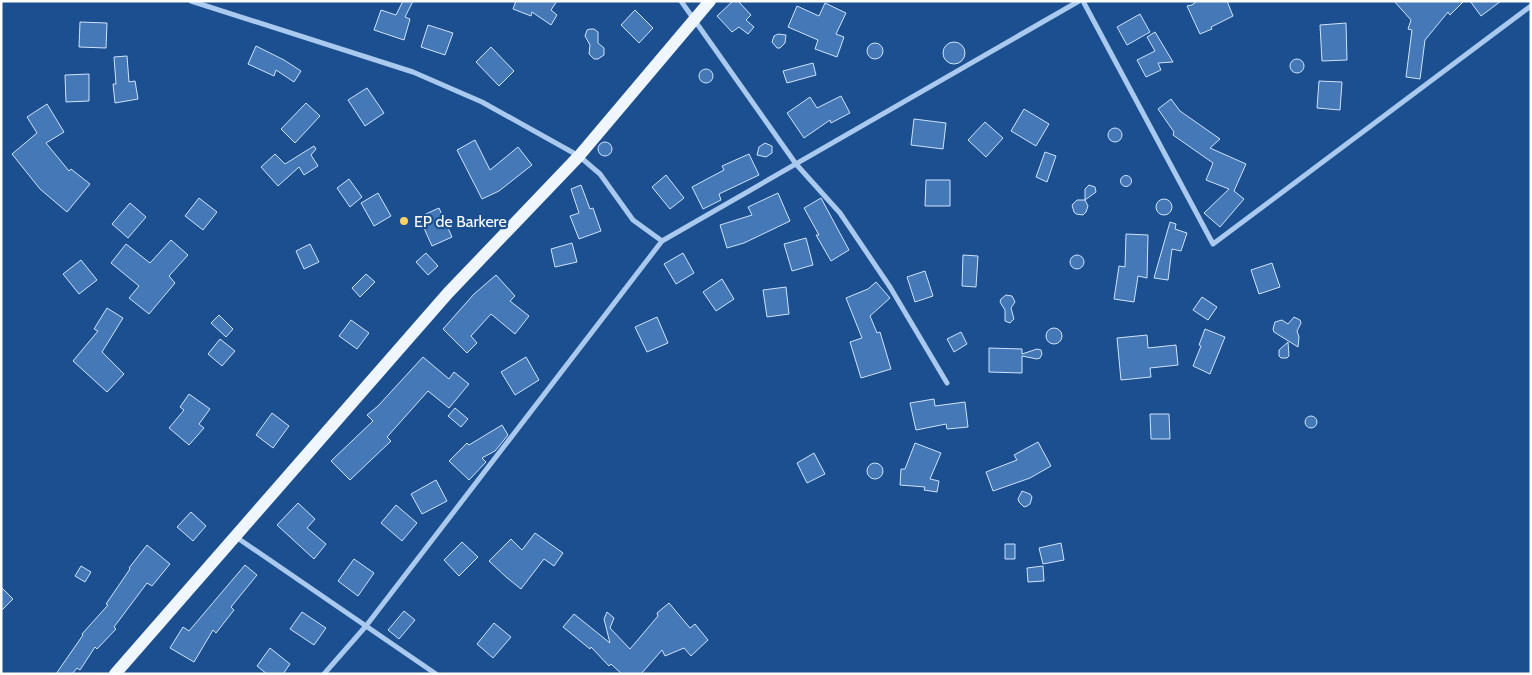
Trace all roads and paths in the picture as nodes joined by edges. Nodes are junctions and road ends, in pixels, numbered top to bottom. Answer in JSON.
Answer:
{"nodes":[{"id":1,"x":191,"y":1,"type":"edge"},
{"id":2,"x":681,"y":1,"type":"edge"},
{"id":3,"x":710,"y":1,"type":"edge"},
{"id":4,"x":1081,"y":1,"type":"edge"},
{"id":5,"x":1531,"y":6,"type":"edge"},
{"id":6,"x":694,"y":18,"type":"junction"},
{"id":7,"x":579,"y":156,"type":"junction"},
{"id":8,"x":796,"y":164,"type":"junction"},
{"id":9,"x":662,"y":241,"type":"junction"},
{"id":10,"x":946,"y":384,"type":"dead end"},
{"id":11,"x":235,"y":537,"type":"junction"},
{"id":12,"x":366,"y":626,"type":"junction"},
{"id":13,"x":115,"y":674,"type":"edge"},
{"id":14,"x":324,"y":674,"type":"edge"},
{"id":15,"x":436,"y":674,"type":"edge"}],
"edges":[{"from":1,"to":7,"type":"street"},
{"from":2,"to":6,"type":"street"},
{"from":3,"to":6,"type":"main road"},
{"from":4,"to":5,"type":"street"},
{"from":4,"to":8,"type":"street"},
{"from":6,"to":7,"type":"main road"},
{"from":6,"to":8,"type":"street"},
{"from":7,"to":9,"type":"street"},
{"from":7,"to":11,"type":"main road"},
{"from":8,"to":9,"type":"street"},
{"from":8,"to":10,"type":"street"},
{"from":9,"to":12,"type":"street"},
{"from":11,"to":12,"type":"street"},
{"from":11,"to":13,"type":"main road"},
{"from":12,"to":14,"type":"street"},
{"from":12,"to":15,"type":"street"}]}
